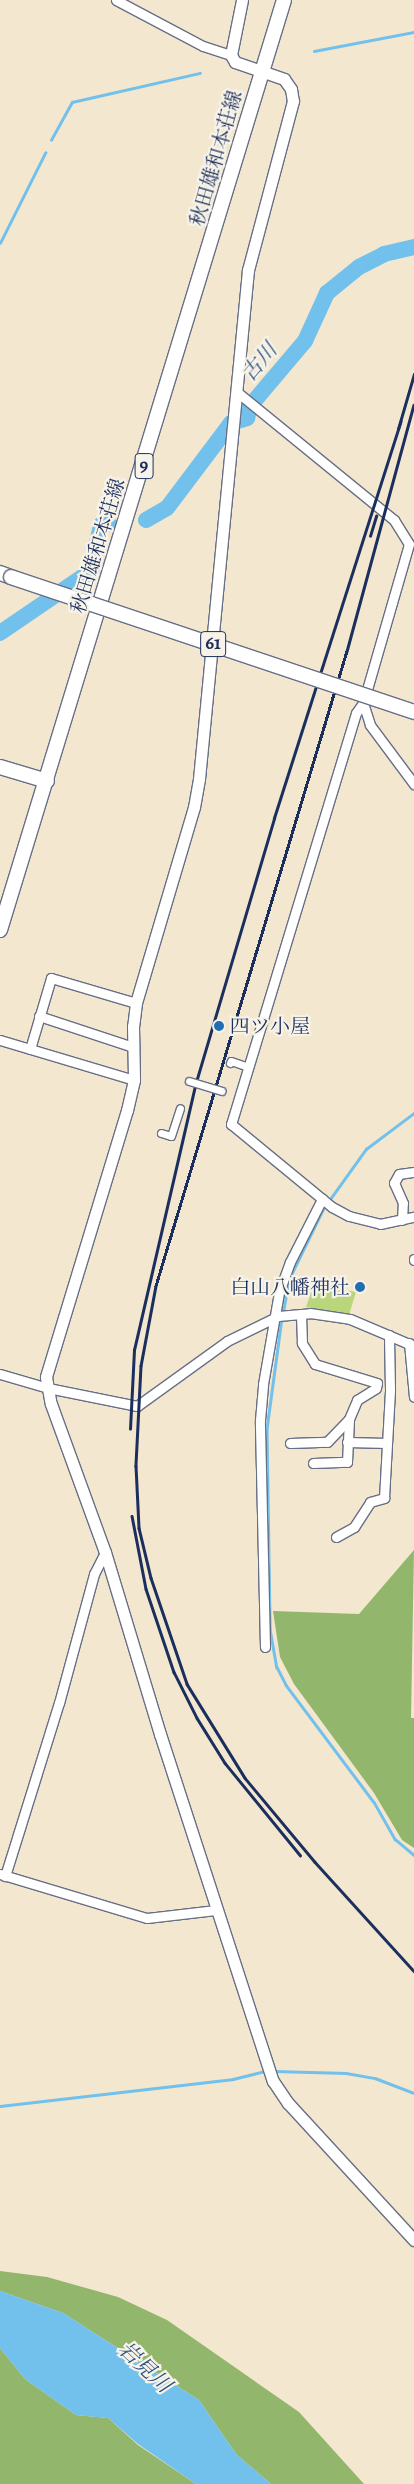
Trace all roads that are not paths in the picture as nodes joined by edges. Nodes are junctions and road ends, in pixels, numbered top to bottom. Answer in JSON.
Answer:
{"nodes":[{"id":1,"x":116,"y":0,"type":"edge"},
{"id":2,"x":242,"y":0,"type":"edge"},
{"id":3,"x":284,"y":0,"type":"edge"},
{"id":4,"x":231,"y":55,"type":"junction"},
{"id":5,"x":262,"y":71,"type":"junction"},
{"id":6,"x":242,"y":396,"type":"junction"},
{"id":7,"x":6,"y":575,"type":"edge"},
{"id":8,"x":364,"y":703,"type":"junction"},
{"id":9,"x":414,"y":712,"type":"edge"},
{"id":10,"x":0,"y":767,"type":"edge"},
{"id":11,"x":47,"y":781,"type":"junction"},
{"id":12,"x":414,"y":784,"type":"edge"},
{"id":13,"x":0,"y":930,"type":"edge"},
{"id":14,"x":136,"y":1003,"type":"junction"},
{"id":15,"x":39,"y":1016,"type":"junction"},
{"id":16,"x":0,"y":1040,"type":"edge"},
{"id":17,"x":133,"y":1047,"type":"junction"},
{"id":18,"x":30,"y":1049,"type":"junction"},
{"id":19,"x":230,"y":1063,"type":"dead end"},
{"id":20,"x":248,"y":1067,"type":"junction"},
{"id":21,"x":134,"y":1080,"type":"junction"},
{"id":22,"x":189,"y":1081,"type":"dead end"},
{"id":23,"x":222,"y":1091,"type":"dead end"},
{"id":24,"x":180,"y":1108,"type":"dead end"},
{"id":25,"x":161,"y":1133,"type":"dead end"},
{"id":26,"x":414,"y":1172,"type":"edge"},
{"id":27,"x":326,"y":1202,"type":"junction"},
{"id":28,"x":414,"y":1217,"type":"edge"},
{"id":29,"x":402,"y":1220,"type":"junction"},
{"id":30,"x":301,"y":1314,"type":"junction"},
{"id":31,"x":277,"y":1316,"type":"junction"},
{"id":32,"x":389,"y":1335,"type":"junction"},
{"id":33,"x":412,"y":1344,"type":"edge"},
{"id":34,"x":0,"y":1374,"type":"edge"},
{"id":35,"x":390,"y":1381,"type":"junction"},
{"id":36,"x":377,"y":1383,"type":"junction"},
{"id":37,"x":48,"y":1388,"type":"junction"},
{"id":38,"x":414,"y":1397,"type":"edge"},
{"id":39,"x":349,"y":1419,"type":"junction"},
{"id":40,"x":347,"y":1442,"type":"junction"},
{"id":41,"x":387,"y":1442,"type":"junction"},
{"id":42,"x":290,"y":1443,"type":"dead end"},
{"id":43,"x":313,"y":1463,"type":"dead end"},
{"id":44,"x":336,"y":1536,"type":"dead end"},
{"id":45,"x":105,"y":1552,"type":"junction"},
{"id":46,"x":265,"y":1647,"type":"dead end"},
{"id":47,"x":3,"y":1875,"type":"edge"},
{"id":48,"x":216,"y":1910,"type":"junction"},
{"id":49,"x":414,"y":2240,"type":"edge"}],
"edges":[{"from":1,"to":4,"type":"street"},
{"from":2,"to":4,"type":"street"},
{"from":3,"to":5,"type":"main road","name":"秋田雄和本荘線","number":"9"},
{"from":4,"to":5,"type":"street"},
{"from":5,"to":6,"type":"street"},
{"from":5,"to":11,"type":"main road","name":"秋田雄和本荘線","number":"9"},
{"from":6,"to":8,"type":"street"},
{"from":6,"to":14,"type":"street"},
{"from":7,"to":9,"type":"main road","number":"61","bridge":true},
{"from":8,"to":12,"type":"street"},
{"from":8,"to":20,"type":"street"},
{"from":10,"to":11,"type":"main road"},
{"from":11,"to":13,"type":"main road","name":"秋田雄和本荘線","number":"9"},
{"from":14,"to":15,"type":"street"},
{"from":14,"to":17,"type":"street"},
{"from":15,"to":17,"type":"street"},
{"from":15,"to":18,"type":"street"},
{"from":16,"to":18,"type":"street"},
{"from":17,"to":21,"type":"street"},
{"from":18,"to":21,"type":"street"},
{"from":19,"to":20,"type":"street"},
{"from":20,"to":27,"type":"street"},
{"from":21,"to":37,"type":"street"},
{"from":22,"to":23,"type":"street","bridge":true},
{"from":24,"to":25,"type":"street"},
{"from":26,"to":29,"type":"street"},
{"from":27,"to":29,"type":"street"},
{"from":27,"to":31,"type":"street"},
{"from":28,"to":29,"type":"street"},
{"from":30,"to":31,"type":"street"},
{"from":30,"to":32,"type":"street"},
{"from":30,"to":36,"type":"street"},
{"from":31,"to":37,"type":"street"},
{"from":31,"to":46,"type":"street"},
{"from":32,"to":33,"type":"street"},
{"from":32,"to":35,"type":"street"},
{"from":33,"to":38,"type":"street"},
{"from":34,"to":37,"type":"street"},
{"from":35,"to":36,"type":"street"},
{"from":35,"to":41,"type":"street"},
{"from":36,"to":39,"type":"street"},
{"from":37,"to":45,"type":"street"},
{"from":39,"to":40,"type":"street"},
{"from":39,"to":42,"type":"street"},
{"from":40,"to":41,"type":"street"},
{"from":40,"to":43,"type":"street"},
{"from":41,"to":44,"type":"street"},
{"from":45,"to":47,"type":"street"},
{"from":45,"to":48,"type":"street"},
{"from":47,"to":48,"type":"street"},
{"from":48,"to":49,"type":"street"}]}
